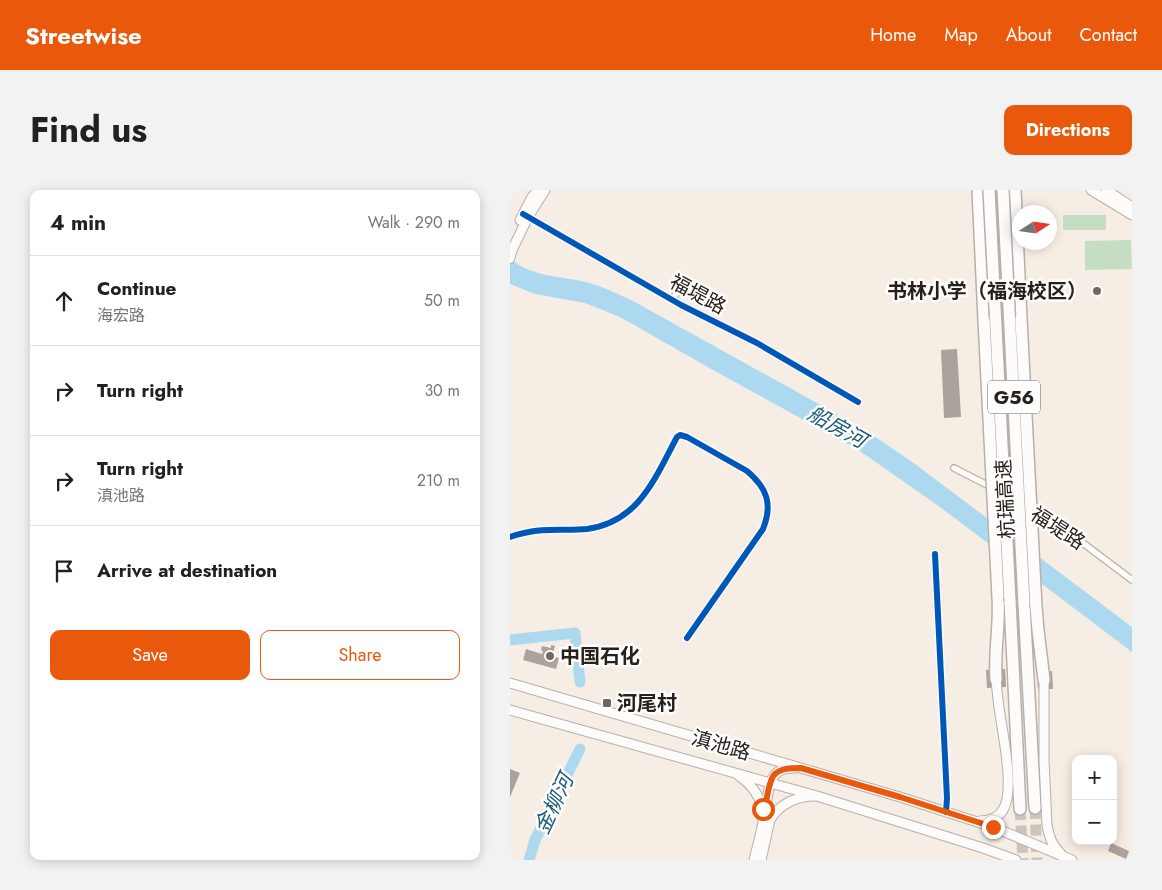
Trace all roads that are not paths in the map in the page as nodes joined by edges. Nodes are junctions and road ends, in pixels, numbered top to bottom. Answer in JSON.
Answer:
{"nodes":[{"id":1,"x":538,"y":190,"type":"edge"},
{"id":2,"x":545,"y":190,"type":"edge"},
{"id":3,"x":978,"y":190,"type":"edge"},
{"id":4,"x":989,"y":190,"type":"edge"},
{"id":5,"x":1003,"y":190,"type":"edge"},
{"id":6,"x":1015,"y":190,"type":"edge"},
{"id":7,"x":1090,"y":190,"type":"edge"},
{"id":8,"x":1106,"y":190,"type":"edge"},
{"id":9,"x":1132,"y":207,"type":"edge"},
{"id":10,"x":1132,"y":215,"type":"edge"},
{"id":11,"x":526,"y":216,"type":"junction"},
{"id":12,"x":512,"y":245,"type":"edge"},
{"id":13,"x":510,"y":259,"type":"edge"},
{"id":14,"x":681,"y":286,"type":"dead end"},
{"id":15,"x":672,"y":300,"type":"junction"},
{"id":16,"x":858,"y":402,"type":"dead end"},
{"id":17,"x":954,"y":468,"type":"dead end"},
{"id":18,"x":510,"y":537,"type":"edge"},
{"id":19,"x":935,"y":554,"type":"dead end"},
{"id":20,"x":1132,"y":580,"type":"edge"},
{"id":21,"x":1030,"y":605,"type":"junction"},
{"id":22,"x":687,"y":638,"type":"dead end"},
{"id":23,"x":996,"y":679,"type":"joint"},
{"id":24,"x":1044,"y":680,"type":"joint"},
{"id":25,"x":510,"y":683,"type":"edge"},
{"id":26,"x":510,"y":710,"type":"edge"},
{"id":27,"x":801,"y":768,"type":"junction"},
{"id":28,"x":732,"y":772,"type":"junction"},
{"id":29,"x":770,"y":783,"type":"junction"},
{"id":30,"x":816,"y":796,"type":"junction"},
{"id":31,"x":1035,"y":808,"type":"tunnel mouth"},
{"id":32,"x":1020,"y":809,"type":"tunnel mouth"},
{"id":33,"x":946,"y":812,"type":"junction"},
{"id":34,"x":764,"y":814,"type":"junction"},
{"id":35,"x":976,"y":822,"type":"junction"},
{"id":36,"x":983,"y":848,"type":"junction"},
{"id":37,"x":754,"y":860,"type":"edge"},
{"id":38,"x":760,"y":860,"type":"edge"},
{"id":39,"x":1002,"y":860,"type":"edge"},
{"id":40,"x":1016,"y":860,"type":"edge"},
{"id":41,"x":1072,"y":860,"type":"edge"}],
"edges":[{"from":1,"to":11,"type":"main road"},
{"from":2,"to":11,"type":"main road"},
{"from":3,"to":23,"type":"highway","bridge":true},
{"from":4,"to":32,"type":"highway","name":"杭瑞高速","number":"G56","bridge":true},
{"from":5,"to":21,"type":"highway","name":"杭瑞高速","number":"G56","bridge":true},
{"from":6,"to":21,"type":"highway","bridge":true},
{"from":7,"to":10,"type":"main road"},
{"from":8,"to":9,"type":"main road"},
{"from":11,"to":12,"type":"main road"},
{"from":11,"to":15,"type":"street","name":"福堤路"},
{"from":12,"to":13,"type":"street"},
{"from":14,"to":15,"type":"street"},
{"from":15,"to":16,"type":"street","name":"福堤路"},
{"from":17,"to":20,"type":"street","name":"福堤路"},
{"from":18,"to":22,"type":"street"},
{"from":19,"to":33,"type":"street"},
{"from":21,"to":24,"type":"highway"},
{"from":21,"to":31,"type":"highway","name":"杭瑞高速","number":"G56"},
{"from":23,"to":35,"type":"main road"},
{"from":24,"to":41,"type":"main road"},
{"from":25,"to":27,"type":"main road","name":"滇池路"},
{"from":26,"to":28,"type":"main road","name":"滇池路"},
{"from":27,"to":29,"type":"main road"},
{"from":27,"to":33,"type":"main road","name":"滇池路"},
{"from":28,"to":29,"type":"main road","name":"滇池路"},
{"from":28,"to":34,"type":"main road"},
{"from":29,"to":30,"type":"main road","name":"滇池路"},
{"from":29,"to":34,"type":"main road"},
{"from":30,"to":36,"type":"main road","name":"滇池路"},
{"from":30,"to":38,"type":"main road"},
{"from":33,"to":35,"type":"main road","name":"滇池路"},
{"from":34,"to":37,"type":"main road"},
{"from":35,"to":41,"type":"main road","name":"滇池路"},
{"from":36,"to":39,"type":"main road"},
{"from":36,"to":40,"type":"main road","name":"滇池路"}]}
